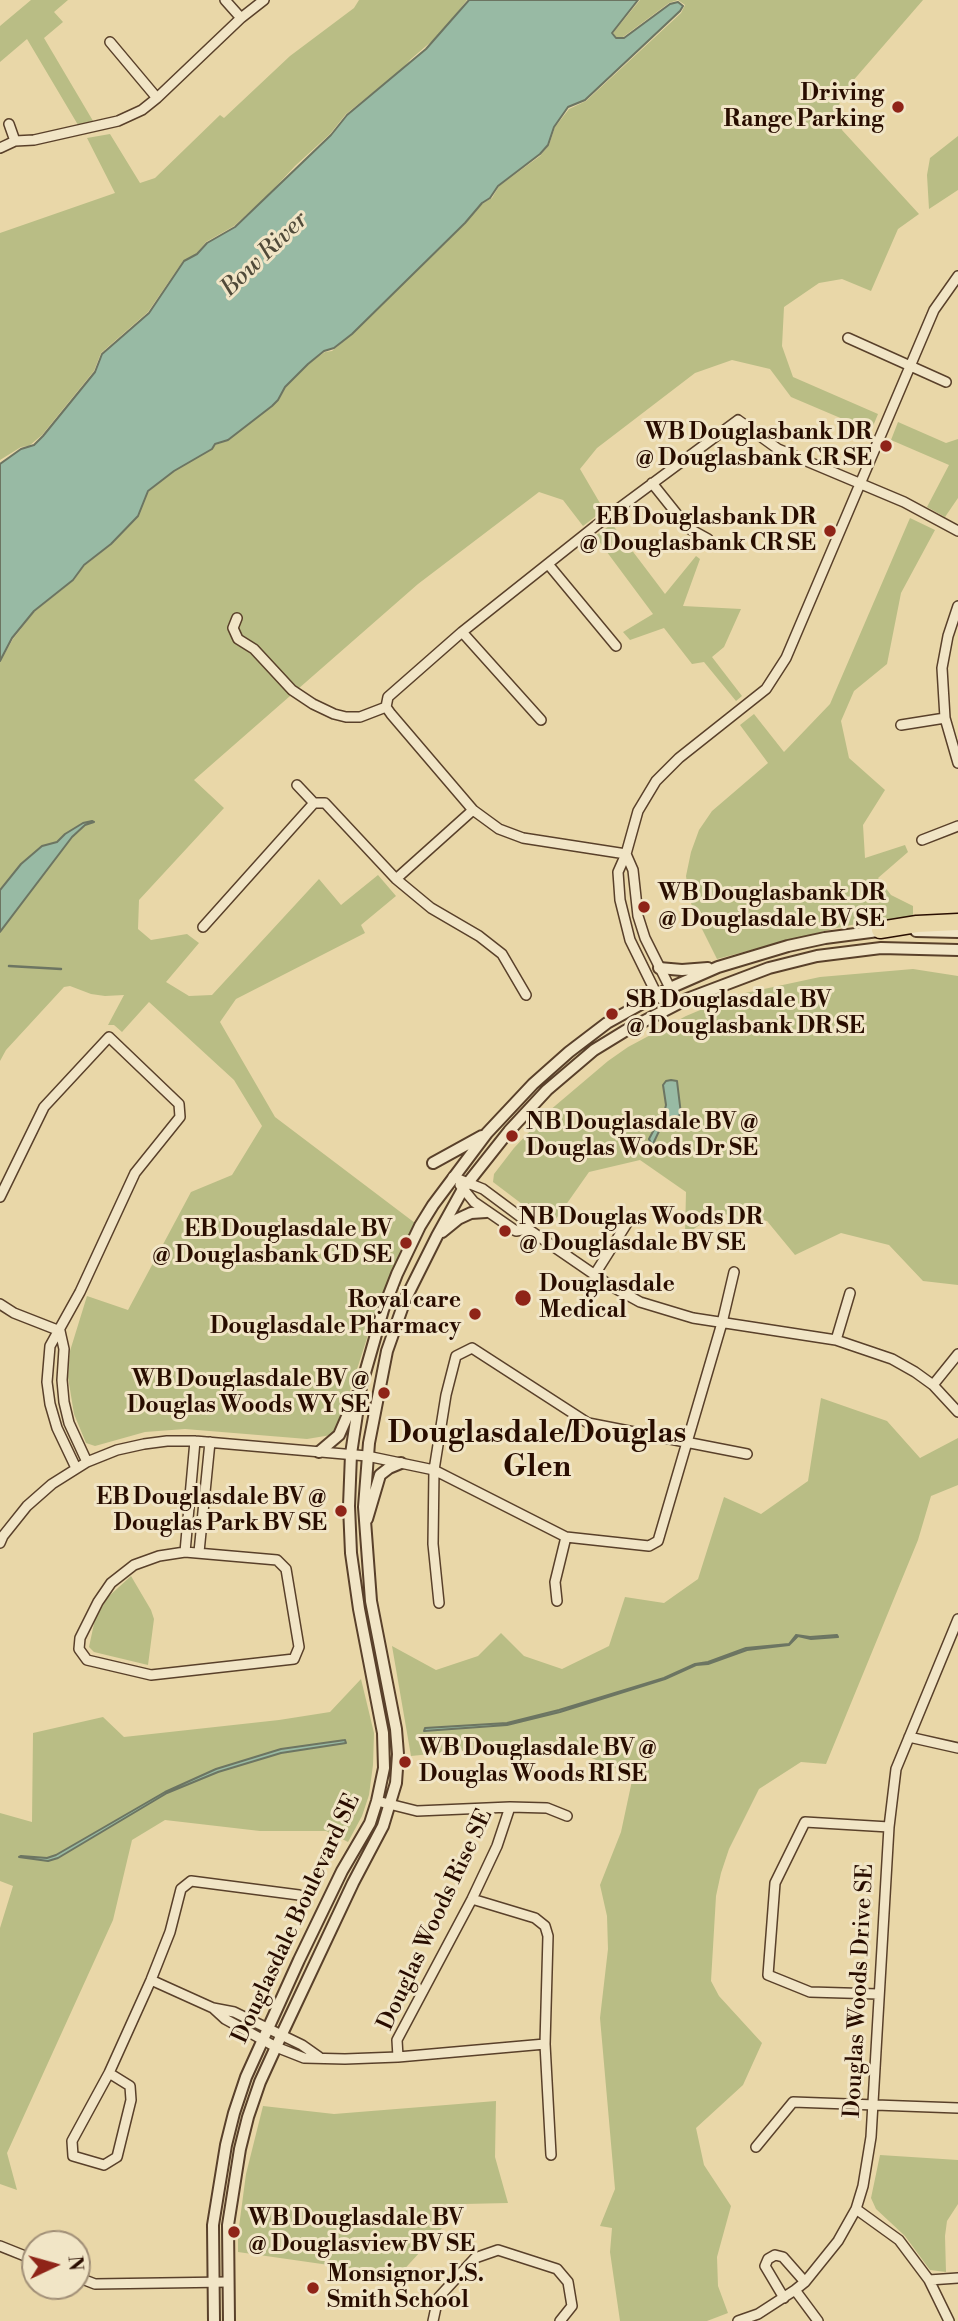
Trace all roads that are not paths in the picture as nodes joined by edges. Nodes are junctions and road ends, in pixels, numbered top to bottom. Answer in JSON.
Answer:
{"nodes":[{"id":1,"x":225,"y":0,"type":"edge"},
{"id":2,"x":264,"y":0,"type":"edge"},
{"id":3,"x":241,"y":18,"type":"junction"},
{"id":4,"x":110,"y":42,"type":"dead end"},
{"id":5,"x":157,"y":98,"type":"junction"},
{"id":6,"x":9,"y":124,"type":"dead end"},
{"id":7,"x":15,"y":141,"type":"junction"},
{"id":8,"x":0,"y":148,"type":"edge"},
{"id":9,"x":958,"y":276,"type":"edge"},
{"id":10,"x":848,"y":338,"type":"dead end"},
{"id":11,"x":909,"y":367,"type":"junction"},
{"id":12,"x":946,"y":382,"type":"dead end"},
{"id":13,"x":652,"y":483,"type":"junction"},
{"id":14,"x":861,"y":484,"type":"junction"},
{"id":15,"x":958,"y":531,"type":"edge"},
{"id":16,"x":708,"y":539,"type":"dead end"},
{"id":17,"x":548,"y":564,"type":"junction"},
{"id":18,"x":958,"y":606,"type":"edge"},
{"id":19,"x":237,"y":618,"type":"dead end"},
{"id":20,"x":463,"y":632,"type":"junction"},
{"id":21,"x":616,"y":646,"type":"dead end"},
{"id":22,"x":386,"y":707,"type":"junction"},
{"id":23,"x":945,"y":718,"type":"junction"},
{"id":24,"x":541,"y":720,"type":"dead end"},
{"id":25,"x":901,"y":725,"type":"dead end"},
{"id":26,"x":958,"y":763,"type":"edge"},
{"id":27,"x":297,"y":785,"type":"dead end"},
{"id":28,"x":314,"y":803,"type":"junction"},
{"id":29,"x":473,"y":810,"type":"junction"},
{"id":30,"x":958,"y":826,"type":"edge"},
{"id":31,"x":922,"y":840,"type":"dead end"},
{"id":32,"x":626,"y":854,"type":"junction"},
{"id":33,"x":396,"y":879,"type":"junction"},
{"id":34,"x":958,"y":922,"type":"edge"},
{"id":35,"x":203,"y":927,"type":"dead end"},
{"id":36,"x":880,"y":930,"type":"junction"},
{"id":37,"x":958,"y":932,"type":"edge"},
{"id":38,"x":958,"y":950,"type":"edge"},
{"id":39,"x":718,"y":967,"type":"junction"},
{"id":40,"x":659,"y":968,"type":"junction"},
{"id":41,"x":670,"y":988,"type":"junction"},
{"id":42,"x":526,"y":995,"type":"dead end"},
{"id":43,"x":657,"y":995,"type":"junction"},
{"id":44,"x":670,"y":1006,"type":"junction"},
{"id":45,"x":487,"y":1133,"type":"junction"},
{"id":46,"x":433,"y":1163,"type":"dead end"},
{"id":47,"x":453,"y":1177,"type":"junction"},
{"id":48,"x":466,"y":1186,"type":"junction"},
{"id":49,"x":0,"y":1197,"type":"edge"},
{"id":50,"x":486,"y":1212,"type":"junction"},
{"id":51,"x":629,"y":1220,"type":"dead end"},
{"id":52,"x":528,"y":1229,"type":"junction"},
{"id":53,"x":437,"y":1237,"type":"junction"},
{"id":54,"x":734,"y":1272,"type":"dead end"},
{"id":55,"x":595,"y":1274,"type":"junction"},
{"id":56,"x":850,"y":1293,"type":"dead end"},
{"id":57,"x":0,"y":1304,"type":"edge"},
{"id":58,"x":722,"y":1323,"type":"junction"},
{"id":59,"x":60,"y":1331,"type":"junction"},
{"id":60,"x":836,"y":1340,"type":"junction"},
{"id":61,"x":958,"y":1354,"type":"edge"},
{"id":62,"x":933,"y":1385,"type":"junction"},
{"id":63,"x":361,"y":1387,"type":"junction"},
{"id":64,"x":958,"y":1412,"type":"edge"},
{"id":65,"x":195,"y":1441,"type":"junction"},
{"id":66,"x":209,"y":1442,"type":"junction"},
{"id":67,"x":688,"y":1442,"type":"junction"},
{"id":68,"x":319,"y":1452,"type":"junction"},
{"id":69,"x":351,"y":1454,"type":"junction"},
{"id":70,"x":747,"y":1454,"type":"dead end"},
{"id":71,"x":368,"y":1456,"type":"junction"},
{"id":72,"x":87,"y":1462,"type":"junction"},
{"id":73,"x":401,"y":1464,"type":"junction"},
{"id":74,"x":76,"y":1468,"type":"junction"},
{"id":75,"x":434,"y":1470,"type":"junction"},
{"id":76,"x":365,"y":1525,"type":"junction"},
{"id":77,"x":1,"y":1537,"type":"edge"},
{"id":78,"x":566,"y":1537,"type":"junction"},
{"id":79,"x":185,"y":1552,"type":"junction"},
{"id":80,"x":199,"y":1552,"type":"junction"},
{"id":81,"x":557,"y":1601,"type":"dead end"},
{"id":82,"x":439,"y":1603,"type":"dead end"},
{"id":83,"x":958,"y":1619,"type":"edge"},
{"id":84,"x":954,"y":1638,"type":"edge"},
{"id":85,"x":909,"y":1737,"type":"junction"},
{"id":86,"x":958,"y":1748,"type":"edge"},
{"id":87,"x":377,"y":1801,"type":"junction"},
{"id":88,"x":391,"y":1805,"type":"junction"},
{"id":89,"x":510,"y":1807,"type":"junction"},
{"id":90,"x":568,"y":1816,"type":"dead end"},
{"id":91,"x":889,"y":1827,"type":"junction"},
{"id":92,"x":299,"y":1895,"type":"dead end"},
{"id":93,"x":472,"y":1899,"type":"junction"},
{"id":94,"x":152,"y":1980,"type":"junction"},
{"id":95,"x":878,"y":1994,"type":"junction"},
{"id":96,"x":265,"y":2035,"type":"junction"},
{"id":97,"x":279,"y":2041,"type":"junction"},
{"id":98,"x":545,"y":2044,"type":"junction"},
{"id":99,"x":398,"y":2057,"type":"junction"},
{"id":100,"x":109,"y":2073,"type":"junction"},
{"id":101,"x":873,"y":2106,"type":"junction"},
{"id":102,"x":958,"y":2108,"type":"edge"},
{"id":103,"x":756,"y":2147,"type":"dead end"},
{"id":104,"x":551,"y":2155,"type":"dead end"},
{"id":105,"x":856,"y":2209,"type":"junction"},
{"id":106,"x":0,"y":2246,"type":"edge"},
{"id":107,"x":21,"y":2254,"type":"edge"},
{"id":108,"x":958,"y":2278,"type":"edge"},
{"id":109,"x":929,"y":2280,"type":"junction"},
{"id":110,"x":805,"y":2281,"type":"junction"},
{"id":111,"x":91,"y":2282,"type":"edge"},
{"id":112,"x":228,"y":2282,"type":"junction"},
{"id":113,"x":214,"y":2283,"type":"junction"},
{"id":114,"x":795,"y":2290,"type":"junction"},
{"id":115,"x":784,"y":2298,"type":"junction"},
{"id":116,"x":214,"y":2321,"type":"edge"},
{"id":117,"x":229,"y":2321,"type":"edge"},
{"id":118,"x":433,"y":2321,"type":"edge"},
{"id":119,"x":560,"y":2321,"type":"edge"},
{"id":120,"x":738,"y":2321,"type":"edge"},
{"id":121,"x":818,"y":2321,"type":"edge"},
{"id":122,"x":949,"y":2321,"type":"edge"}],
"edges":[{"from":1,"to":3,"type":"street"},
{"from":2,"to":3,"type":"street"},
{"from":3,"to":5,"type":"street"},
{"from":4,"to":5,"type":"street"},
{"from":5,"to":7,"type":"street"},
{"from":6,"to":7,"type":"street"},
{"from":7,"to":8,"type":"street"},
{"from":9,"to":11,"type":"street"},
{"from":10,"to":11,"type":"street"},
{"from":11,"to":12,"type":"street"},
{"from":11,"to":14,"type":"street"},
{"from":13,"to":14,"type":"street"},
{"from":13,"to":16,"type":"street"},
{"from":13,"to":17,"type":"street"},
{"from":14,"to":15,"type":"street"},
{"from":14,"to":32,"type":"street"},
{"from":17,"to":20,"type":"street"},
{"from":17,"to":21,"type":"street"},
{"from":18,"to":23,"type":"street"},
{"from":19,"to":22,"type":"street"},
{"from":20,"to":22,"type":"street"},
{"from":20,"to":24,"type":"street"},
{"from":22,"to":29,"type":"street"},
{"from":23,"to":25,"type":"street"},
{"from":23,"to":26,"type":"street"},
{"from":27,"to":28,"type":"street"},
{"from":28,"to":33,"type":"street"},
{"from":28,"to":35,"type":"street"},
{"from":29,"to":32,"type":"street"},
{"from":29,"to":33,"type":"street"},
{"from":30,"to":31,"type":"street"},
{"from":32,"to":40,"type":"street"},
{"from":32,"to":43,"type":"street"},
{"from":33,"to":42,"type":"street"},
{"from":34,"to":36,"type":"highway"},
{"from":36,"to":37,"type":"street","name":"Douglasdale Boulevard SE"},
{"from":36,"to":39,"type":"street","name":"Douglasdale Boulevard SE"},
{"from":38,"to":44,"type":"street","name":"Douglasdale Boulevard SE"},
{"from":39,"to":40,"type":"street"},
{"from":39,"to":41,"type":"street","name":"Douglasdale Boulevard SE"},
{"from":40,"to":41,"type":"street"},
{"from":41,"to":43,"type":"street","name":"Douglasdale Boulevard SE"},
{"from":41,"to":44,"type":"street"},
{"from":43,"to":44,"type":"street"},
{"from":43,"to":45,"type":"street","name":"Douglasdale Boulevard SE"},
{"from":44,"to":48,"type":"street","name":"Douglasdale Boulevard SE"},
{"from":45,"to":46,"type":"street"},
{"from":45,"to":47,"type":"street","name":"Douglasdale Boulevard SE"},
{"from":47,"to":48,"type":"street"},
{"from":47,"to":63,"type":"street","name":"Douglasdale Boulevard SE"},
{"from":48,"to":50,"type":"street"},
{"from":48,"to":52,"type":"street"},
{"from":48,"to":53,"type":"street","name":"Douglasdale Boulevard SE"},
{"from":49,"to":59,"type":"street"},
{"from":50,"to":52,"type":"street"},
{"from":50,"to":53,"type":"street"},
{"from":51,"to":55,"type":"street"},
{"from":52,"to":55,"type":"street"},
{"from":53,"to":71,"type":"street","name":"Douglasdale Boulevard SE"},
{"from":54,"to":58,"type":"street"},
{"from":55,"to":58,"type":"street"},
{"from":56,"to":60,"type":"street"},
{"from":57,"to":59,"type":"street"},
{"from":58,"to":60,"type":"street"},
{"from":58,"to":67,"type":"street"},
{"from":59,"to":72,"type":"street"},
{"from":59,"to":74,"type":"street"},
{"from":60,"to":62,"type":"street"},
{"from":61,"to":62,"type":"street"},
{"from":62,"to":64,"type":"street"},
{"from":63,"to":68,"type":"street"},
{"from":63,"to":69,"type":"street","name":"Douglasdale Boulevard SE"},
{"from":65,"to":66,"type":"street"},
{"from":65,"to":72,"type":"street"},
{"from":65,"to":79,"type":"street"},
{"from":66,"to":68,"type":"street"},
{"from":66,"to":80,"type":"street"},
{"from":67,"to":70,"type":"street"},
{"from":67,"to":75,"type":"street"},
{"from":67,"to":78,"type":"street"},
{"from":68,"to":69,"type":"street"},
{"from":69,"to":71,"type":"street"},
{"from":69,"to":87,"type":"street","name":"Douglasdale Boulevard SE"},
{"from":71,"to":73,"type":"street"},
{"from":71,"to":76,"type":"street","name":"Douglasdale Boulevard SE"},
{"from":72,"to":74,"type":"street"},
{"from":73,"to":75,"type":"street"},
{"from":73,"to":76,"type":"street"},
{"from":74,"to":77,"type":"street"},
{"from":75,"to":78,"type":"street"},
{"from":75,"to":82,"type":"street"},
{"from":76,"to":88,"type":"street","name":"Douglasdale Boulevard SE"},
{"from":78,"to":81,"type":"street"},
{"from":79,"to":80,"type":"street"},
{"from":79,"to":80,"type":"street"},
{"from":83,"to":84,"type":"street","name":"Douglas Woods Drive SE"},
{"from":84,"to":85,"type":"street","name":"Douglas Woods Drive SE"},
{"from":85,"to":86,"type":"street"},
{"from":85,"to":91,"type":"street","name":"Douglas Woods Drive SE"},
{"from":87,"to":88,"type":"street","name":"Douglas Woods Rise SE"},
{"from":87,"to":96,"type":"street","name":"Douglasdale Boulevard SE"},
{"from":88,"to":89,"type":"street","name":"Douglas Woods Rise SE"},
{"from":88,"to":97,"type":"street","name":"Douglasdale Boulevard SE"},
{"from":89,"to":90,"type":"street"},
{"from":89,"to":93,"type":"street","name":"Douglas Woods Rise SE"},
{"from":91,"to":95,"type":"street","name":"Douglas Woods Drive SE"},
{"from":91,"to":95,"type":"street"},
{"from":92,"to":94,"type":"street"},
{"from":93,"to":98,"type":"street"},
{"from":93,"to":99,"type":"street","name":"Douglas Woods Rise SE"},
{"from":94,"to":96,"type":"street"},
{"from":94,"to":100,"type":"street"},
{"from":95,"to":101,"type":"street","name":"Douglas Woods Drive SE"},
{"from":96,"to":97,"type":"street"},
{"from":96,"to":113,"type":"street","name":"Douglasdale Boulevard SE"},
{"from":97,"to":99,"type":"street"},
{"from":97,"to":112,"type":"street","name":"Douglasdale Boulevard SE"},
{"from":98,"to":99,"type":"street"},
{"from":98,"to":104,"type":"street"},
{"from":100,"to":100,"type":"street"},
{"from":101,"to":102,"type":"street"},
{"from":101,"to":103,"type":"street"},
{"from":101,"to":105,"type":"street","name":"Douglas Woods Drive SE"},
{"from":105,"to":109,"type":"street"},
{"from":105,"to":110,"type":"street","name":"Douglas Woods Drive SE"},
{"from":106,"to":107,"type":"street"},
{"from":108,"to":109,"type":"street"},
{"from":109,"to":122,"type":"street"},
{"from":110,"to":114,"type":"street","name":"Douglas Woods Drive SE"},
{"from":110,"to":115,"type":"street"},
{"from":111,"to":113,"type":"street"},
{"from":112,"to":113,"type":"street"},
{"from":112,"to":117,"type":"street","name":"Douglasdale Boulevard SE"},
{"from":113,"to":116,"type":"street","name":"Douglasdale Boulevard SE"},
{"from":114,"to":115,"type":"street","name":"Douglas Woods Drive SE"},
{"from":114,"to":121,"type":"street"},
{"from":115,"to":120,"type":"street","name":"Douglas Woods Drive SE"},
{"from":118,"to":119,"type":"street"}]}
